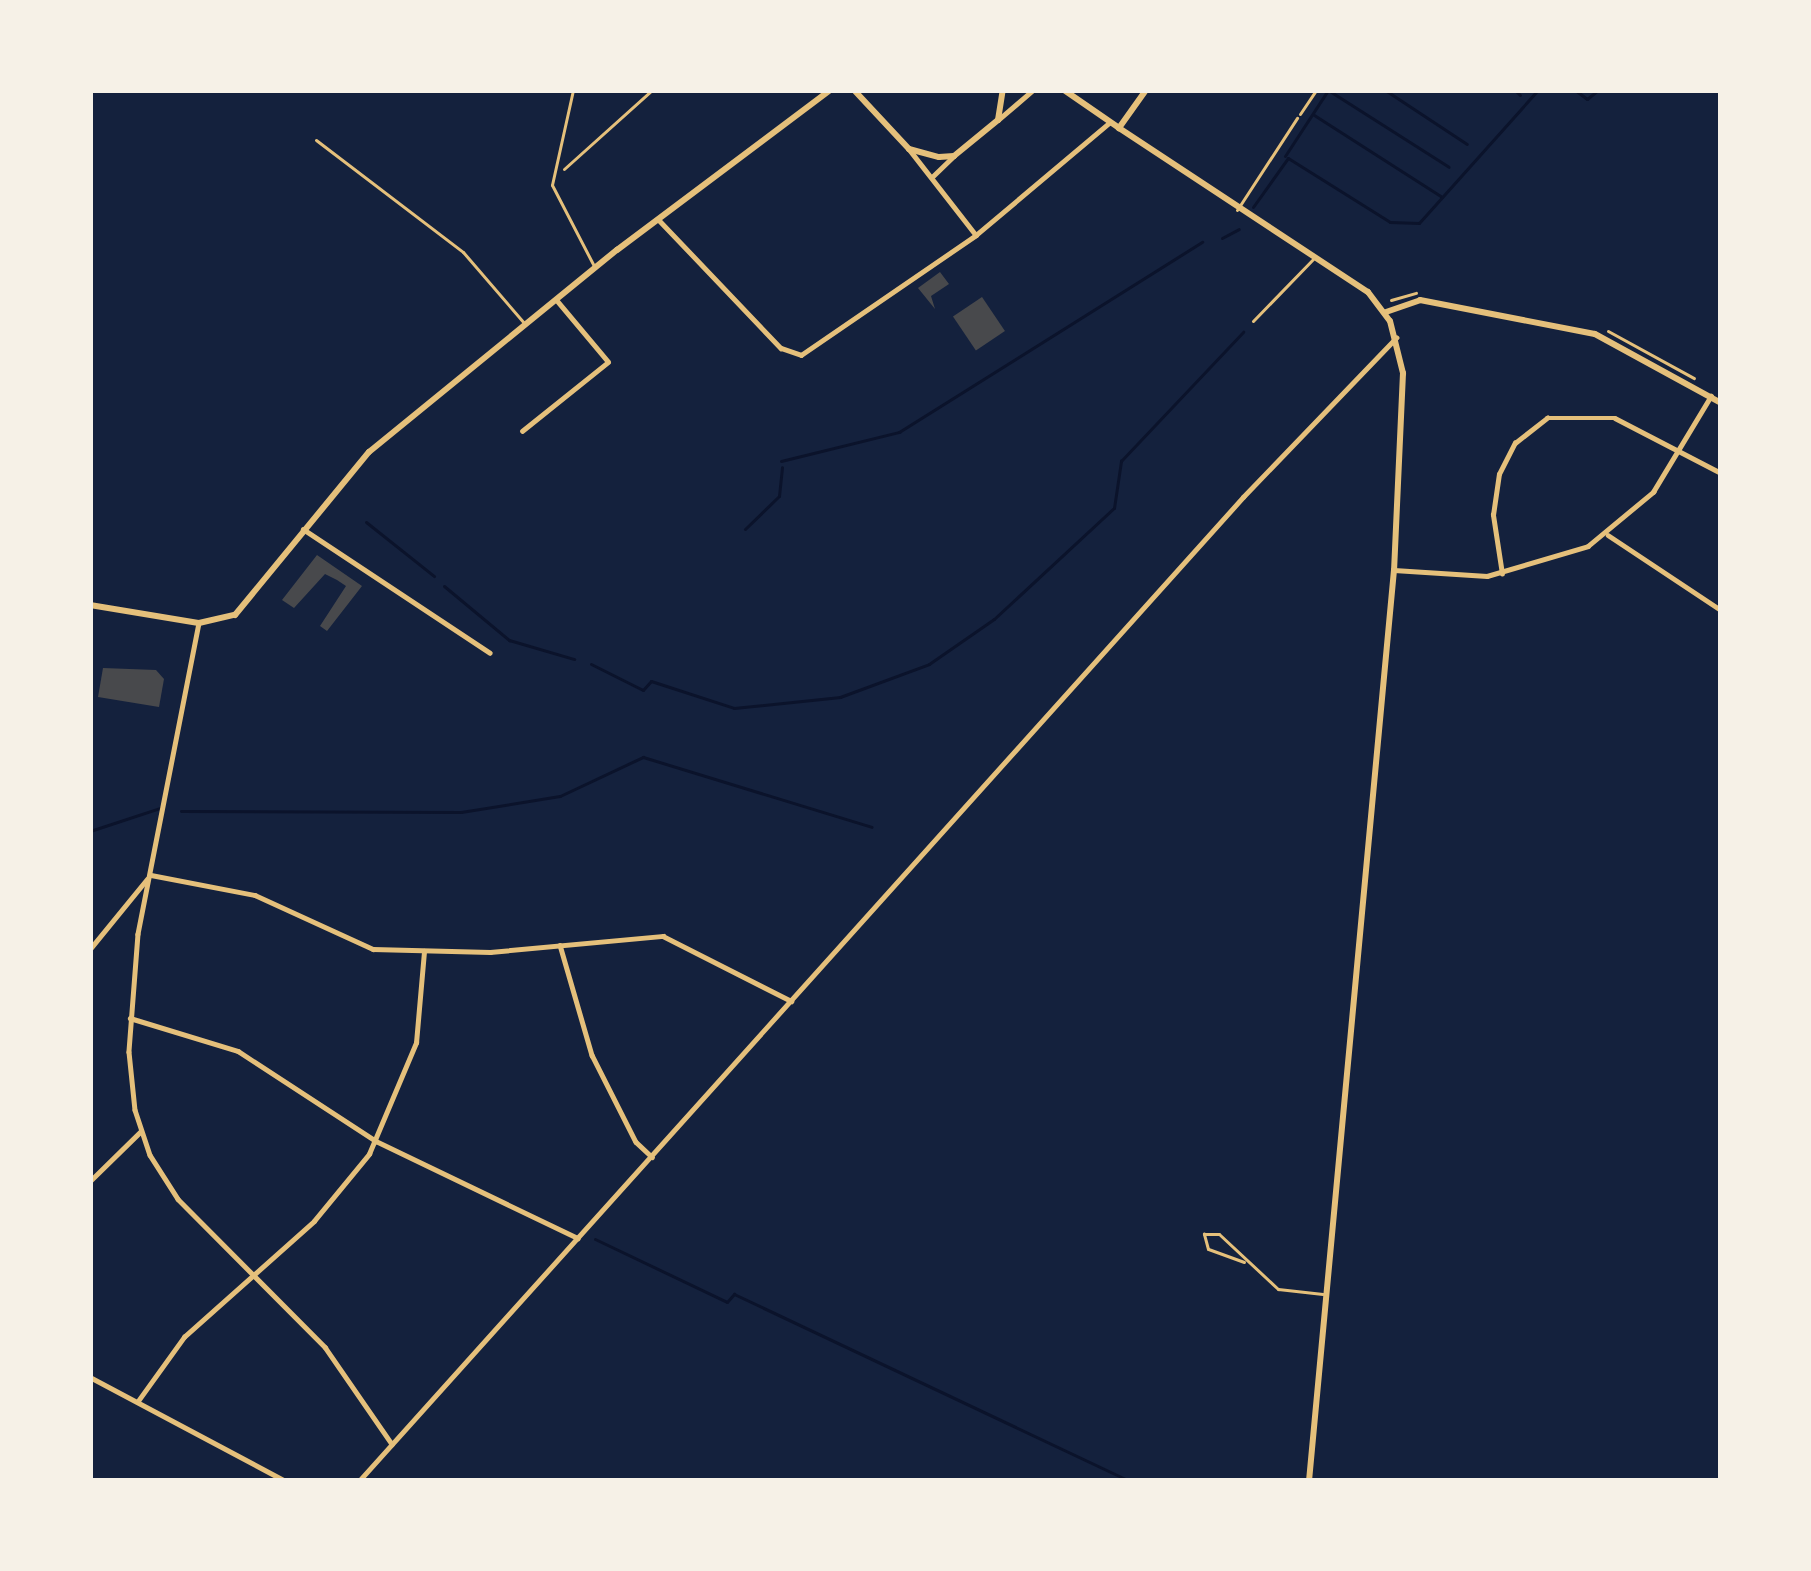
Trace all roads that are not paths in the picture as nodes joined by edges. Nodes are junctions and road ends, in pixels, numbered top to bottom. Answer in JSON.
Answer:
{"nodes":[{"id":1,"x":573,"y":90,"type":"edge"},
{"id":2,"x":830,"y":90,"type":"edge"},
{"id":3,"x":854,"y":90,"type":"edge"},
{"id":4,"x":1003,"y":90,"type":"edge"},
{"id":5,"x":1033,"y":90,"type":"edge"},
{"id":6,"x":1064,"y":90,"type":"edge"},
{"id":7,"x":1146,"y":90,"type":"edge"},
{"id":8,"x":1298,"y":117,"type":"road end"},
{"id":9,"x":998,"y":120,"type":"junction"},
{"id":10,"x":1110,"y":122,"type":"junction"},
{"id":11,"x":1119,"y":128,"type":"junction"},
{"id":12,"x":316,"y":140,"type":"dead end"},
{"id":13,"x":909,"y":149,"type":"junction"},
{"id":14,"x":954,"y":156,"type":"junction"},
{"id":15,"x":933,"y":176,"type":"junction"},
{"id":16,"x":1237,"y":210,"type":"junction"},
{"id":17,"x":657,"y":219,"type":"junction"},
{"id":18,"x":976,"y":235,"type":"junction"},
{"id":19,"x":1315,"y":257,"type":"junction"},
{"id":20,"x":595,"y":268,"type":"junction"},
{"id":21,"x":556,"y":300,"type":"junction"},
{"id":22,"x":1386,"y":312,"type":"junction"},
{"id":23,"x":1253,"y":321,"type":"dead end"},
{"id":24,"x":526,"y":325,"type":"junction"},
{"id":25,"x":1396,"y":338,"type":"junction"},
{"id":26,"x":1711,"y":396,"type":"junction"},
{"id":27,"x":1721,"y":403,"type":"edge"},
{"id":28,"x":522,"y":431,"type":"dead end"},
{"id":29,"x":1680,"y":449,"type":"junction"},
{"id":30,"x":1721,"y":473,"type":"edge"},
{"id":31,"x":303,"y":529,"type":"junction"},
{"id":32,"x":1608,"y":535,"type":"junction"},
{"id":33,"x":1394,"y":570,"type":"junction"},
{"id":34,"x":1502,"y":574,"type":"junction"},
{"id":35,"x":90,"y":605,"type":"edge"},
{"id":36,"x":1721,"y":610,"type":"edge"},
{"id":37,"x":199,"y":622,"type":"junction"},
{"id":38,"x":490,"y":653,"type":"dead end"},
{"id":39,"x":151,"y":875,"type":"junction"},
{"id":40,"x":560,"y":945,"type":"junction"},
{"id":41,"x":90,"y":949,"type":"edge"},
{"id":42,"x":424,"y":951,"type":"junction"},
{"id":43,"x":791,"y":1001,"type":"junction"},
{"id":44,"x":130,"y":1018,"type":"junction"},
{"id":45,"x":140,"y":1132,"type":"junction"},
{"id":46,"x":376,"y":1141,"type":"junction"},
{"id":47,"x":652,"y":1157,"type":"junction"},
{"id":48,"x":90,"y":1181,"type":"edge"},
{"id":49,"x":578,"y":1238,"type":"junction"},
{"id":50,"x":1244,"y":1262,"type":"junction"},
{"id":51,"x":250,"y":1273,"type":"junction"},
{"id":52,"x":1325,"y":1294,"type":"junction"},
{"id":53,"x":90,"y":1377,"type":"edge"},
{"id":54,"x":138,"y":1401,"type":"junction"},
{"id":55,"x":392,"y":1444,"type":"junction"},
{"id":56,"x":286,"y":1481,"type":"edge"},
{"id":57,"x":359,"y":1481,"type":"edge"},
{"id":58,"x":1309,"y":1481,"type":"edge"}],
"edges":[{"from":1,"to":20,"type":"lane"},
{"from":2,"to":17,"type":"street"},
{"from":3,"to":13,"type":"street"},
{"from":4,"to":9,"type":"street"},
{"from":5,"to":9,"type":"street"},
{"from":6,"to":10,"type":"street"},
{"from":7,"to":11,"type":"street"},
{"from":8,"to":16,"type":"lane"},
{"from":9,"to":14,"type":"street"},
{"from":10,"to":11,"type":"street"},
{"from":10,"to":18,"type":"street"},
{"from":11,"to":16,"type":"street"},
{"from":12,"to":24,"type":"lane"},
{"from":13,"to":14,"type":"street"},
{"from":13,"to":15,"type":"street"},
{"from":14,"to":15,"type":"street"},
{"from":15,"to":18,"type":"street"},
{"from":16,"to":19,"type":"street"},
{"from":17,"to":18,"type":"street"},
{"from":17,"to":20,"type":"street"},
{"from":19,"to":22,"type":"street"},
{"from":19,"to":23,"type":"lane"},
{"from":20,"to":21,"type":"street"},
{"from":21,"to":24,"type":"street"},
{"from":21,"to":28,"type":"street"},
{"from":22,"to":25,"type":"street"},
{"from":22,"to":26,"type":"street"},
{"from":24,"to":31,"type":"street"},
{"from":25,"to":33,"type":"street"},
{"from":25,"to":43,"type":"street"},
{"from":26,"to":27,"type":"street"},
{"from":26,"to":29,"type":"street"},
{"from":29,"to":30,"type":"street"},
{"from":29,"to":32,"type":"street"},
{"from":29,"to":34,"type":"street"},
{"from":31,"to":37,"type":"street"},
{"from":31,"to":38,"type":"street"},
{"from":32,"to":34,"type":"street"},
{"from":32,"to":36,"type":"street"},
{"from":33,"to":34,"type":"street"},
{"from":33,"to":52,"type":"street"},
{"from":35,"to":37,"type":"street"},
{"from":37,"to":39,"type":"street"},
{"from":39,"to":41,"type":"street"},
{"from":39,"to":42,"type":"street"},
{"from":39,"to":44,"type":"street"},
{"from":40,"to":42,"type":"street"},
{"from":40,"to":43,"type":"street"},
{"from":40,"to":47,"type":"street"},
{"from":42,"to":46,"type":"street"},
{"from":43,"to":47,"type":"street"},
{"from":44,"to":45,"type":"street"},
{"from":44,"to":46,"type":"street"},
{"from":45,"to":48,"type":"street"},
{"from":45,"to":51,"type":"street"},
{"from":46,"to":49,"type":"street"},
{"from":46,"to":51,"type":"street"},
{"from":47,"to":49,"type":"street"},
{"from":49,"to":55,"type":"street"},
{"from":50,"to":50,"type":"lane"},
{"from":50,"to":52,"type":"lane"},
{"from":51,"to":54,"type":"street"},
{"from":51,"to":55,"type":"street"},
{"from":52,"to":58,"type":"street"},
{"from":53,"to":54,"type":"street"},
{"from":54,"to":56,"type":"street"},
{"from":55,"to":57,"type":"street"}]}
